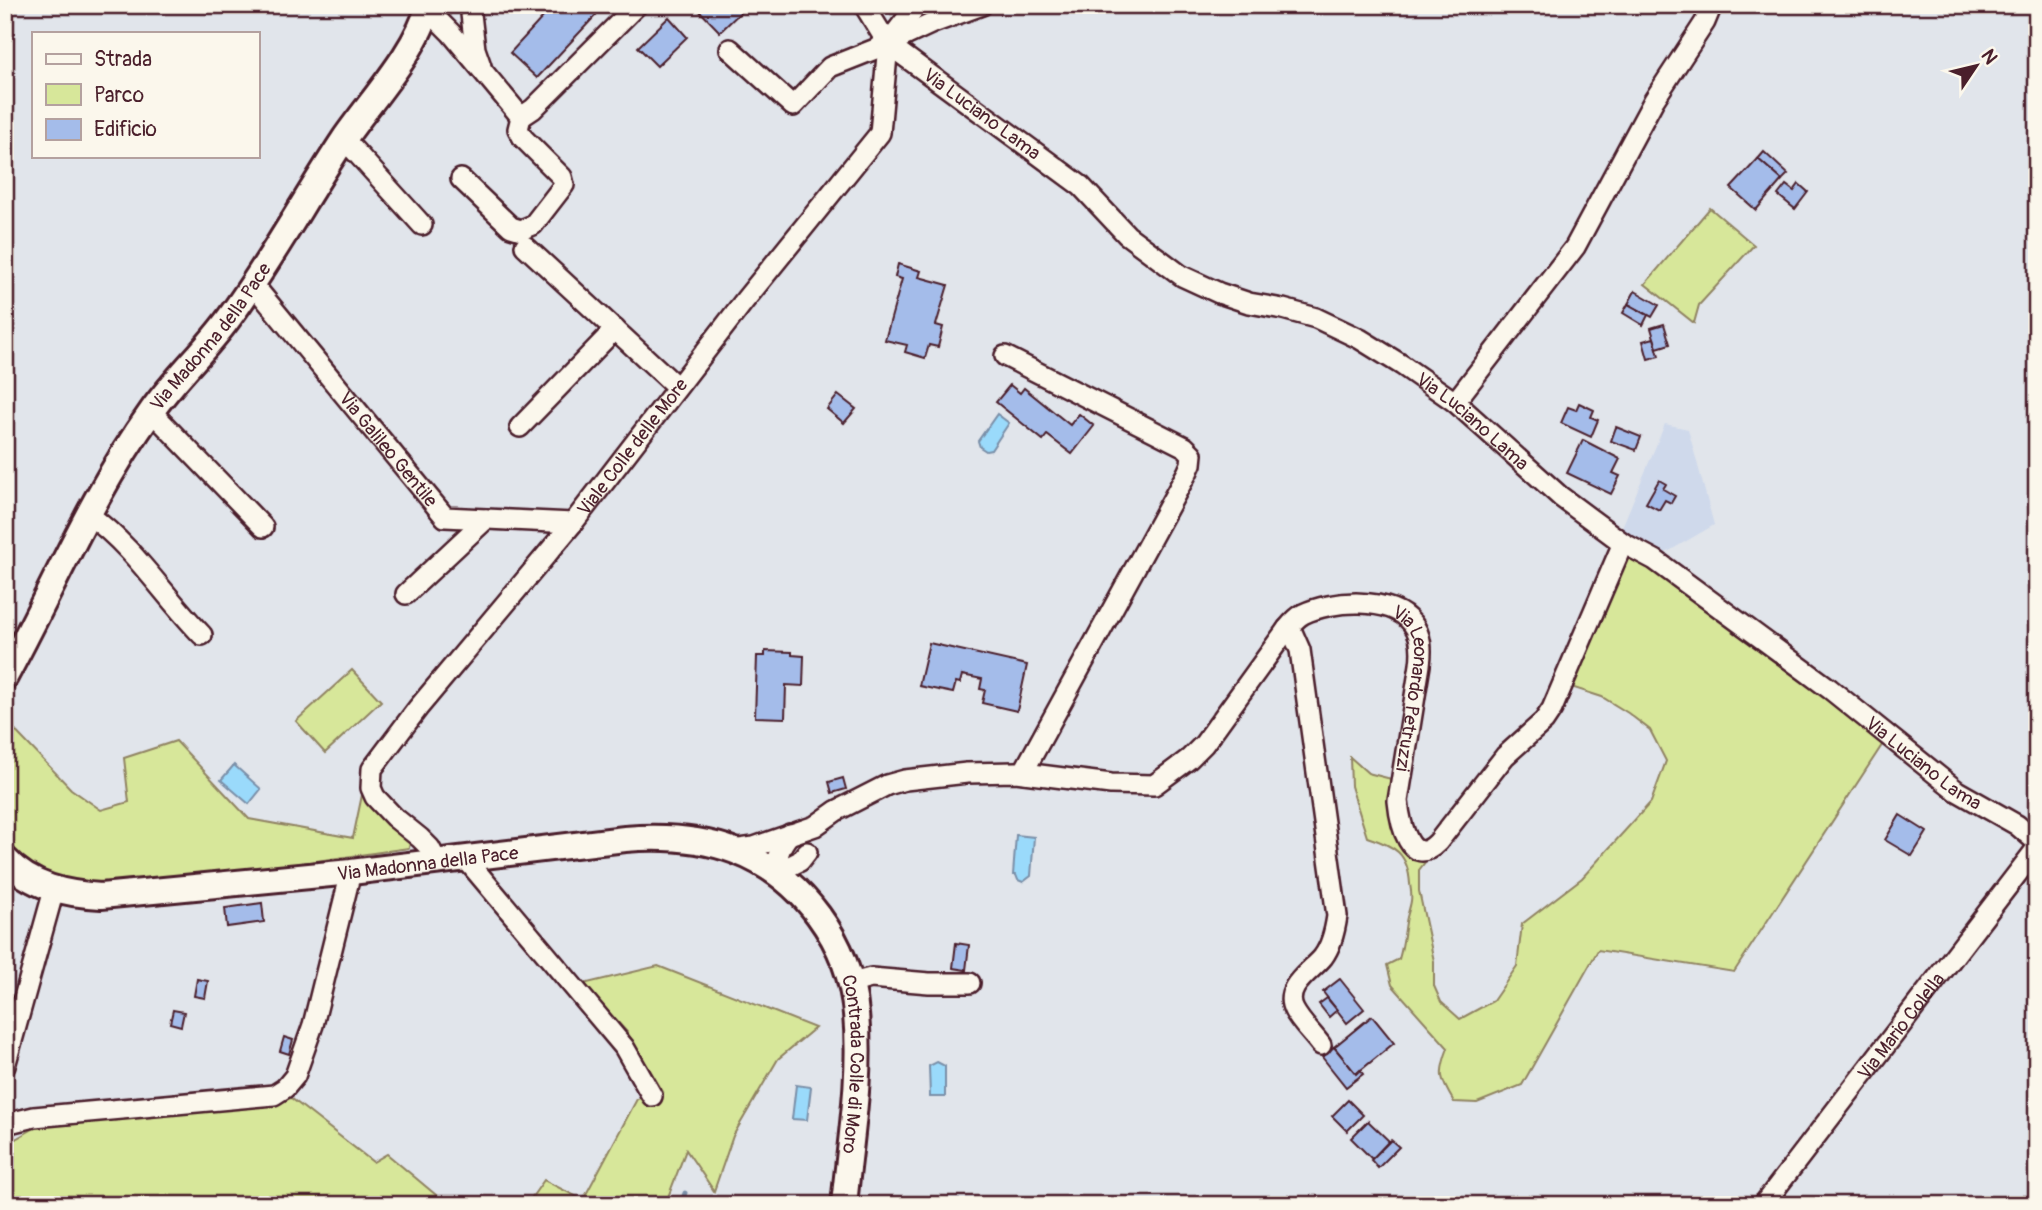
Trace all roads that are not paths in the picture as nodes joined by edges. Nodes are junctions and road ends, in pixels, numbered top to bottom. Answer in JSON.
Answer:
{"nodes":[{"id":1,"x":470,"y":5,"type":"edge"},
{"id":2,"x":864,"y":5,"type":"edge"},
{"id":3,"x":917,"y":5,"type":"edge"},
{"id":4,"x":982,"y":5,"type":"edge"},
{"id":5,"x":1712,"y":5,"type":"edge"},
{"id":6,"x":628,"y":8,"type":"edge"},
{"id":7,"x":428,"y":9,"type":"edge"},
{"id":8,"x":888,"y":44,"type":"junction"},
{"id":9,"x":730,"y":49,"type":"dead end"},
{"id":10,"x":482,"y":71,"type":"junction"},
{"id":11,"x":521,"y":117,"type":"junction"},
{"id":12,"x":344,"y":139,"type":"junction"},
{"id":13,"x":461,"y":179,"type":"dead end"},
{"id":14,"x":422,"y":225,"type":"dead end"},
{"id":15,"x":525,"y":246,"type":"dead end"},
{"id":16,"x":252,"y":283,"type":"junction"},
{"id":17,"x":615,"y":329,"type":"junction"},
{"id":18,"x":1005,"y":356,"type":"dead end"},
{"id":19,"x":677,"y":387,"type":"junction"},
{"id":20,"x":1455,"y":402,"type":"junction"},
{"id":21,"x":151,"y":411,"type":"junction"},
{"id":22,"x":520,"y":427,"type":"dead end"},
{"id":23,"x":89,"y":515,"type":"junction"},
{"id":24,"x":486,"y":519,"type":"junction"},
{"id":25,"x":573,"y":523,"type":"junction"},
{"id":26,"x":263,"y":527,"type":"dead end"},
{"id":27,"x":1623,"y":543,"type":"junction"},
{"id":28,"x":406,"y":594,"type":"dead end"},
{"id":29,"x":1287,"y":629,"type":"junction"},
{"id":30,"x":202,"y":635,"type":"dead end"},
{"id":31,"x":8,"y":666,"type":"edge"},
{"id":32,"x":1025,"y":773,"type":"junction"},
{"id":33,"x":816,"y":826,"type":"junction"},
{"id":34,"x":790,"y":834,"type":"junction"},
{"id":35,"x":2037,"y":842,"type":"edge"},
{"id":36,"x":2037,"y":848,"type":"edge"},
{"id":37,"x":733,"y":850,"type":"junction"},
{"id":38,"x":807,"y":852,"type":"junction"},
{"id":39,"x":465,"y":858,"type":"junction"},
{"id":40,"x":5,"y":859,"type":"edge"},
{"id":41,"x":437,"y":862,"type":"junction"},
{"id":42,"x":351,"y":872,"type":"junction"},
{"id":43,"x":776,"y":873,"type":"junction"},
{"id":44,"x":54,"y":890,"type":"junction"},
{"id":45,"x":805,"y":898,"type":"junction"},
{"id":46,"x":827,"y":928,"type":"joint"},
{"id":47,"x":852,"y":983,"type":"junction"},
{"id":48,"x":970,"y":983,"type":"dead end"},
{"id":49,"x":1321,"y":1045,"type":"dead end"},
{"id":50,"x":5,"y":1066,"type":"edge"},
{"id":51,"x":652,"y":1096,"type":"dead end"},
{"id":52,"x":5,"y":1124,"type":"edge"},
{"id":53,"x":844,"y":1205,"type":"edge"},
{"id":54,"x":1763,"y":1205,"type":"edge"}],
"edges":[{"from":1,"to":10,"type":"street"},
{"from":2,"to":8,"type":"street"},
{"from":3,"to":8,"type":"street"},
{"from":4,"to":8,"type":"street"},
{"from":5,"to":20,"type":"street"},
{"from":6,"to":11,"type":"street"},
{"from":7,"to":10,"type":"street"},
{"from":7,"to":12,"type":"main road","name":"Via Madonna della Pace"},
{"from":8,"to":9,"type":"street"},
{"from":8,"to":19,"type":"street","name":"Viale Colle delle More"},
{"from":8,"to":20,"type":"street","name":"Via Luciano Lama"},
{"from":10,"to":11,"type":"street"},
{"from":11,"to":13,"type":"street"},
{"from":12,"to":14,"type":"street"},
{"from":12,"to":16,"type":"main road","name":"Via Madonna della Pace"},
{"from":15,"to":17,"type":"street"},
{"from":16,"to":21,"type":"main road","name":"Via Madonna della Pace"},
{"from":16,"to":24,"type":"street","name":"Via Galileo Gentile"},
{"from":17,"to":19,"type":"street"},
{"from":17,"to":22,"type":"street"},
{"from":18,"to":32,"type":"street"},
{"from":19,"to":25,"type":"street","name":"Viale Colle delle More"},
{"from":20,"to":27,"type":"street","name":"Via Luciano Lama"},
{"from":21,"to":23,"type":"main road","name":"Via Madonna della Pace"},
{"from":21,"to":26,"type":"street"},
{"from":23,"to":30,"type":"street"},
{"from":23,"to":31,"type":"main road","name":"Via Madonna della Pace"},
{"from":24,"to":25,"type":"street","name":"Via Galileo Gentile"},
{"from":24,"to":28,"type":"street"},
{"from":25,"to":41,"type":"street","name":"Viale Colle delle More"},
{"from":27,"to":29,"type":"street","name":"Via Leonardo Petruzzi"},
{"from":27,"to":35,"type":"street","name":"Via Luciano Lama"},
{"from":29,"to":32,"type":"street","name":"Via Leonardo Petruzzi"},
{"from":29,"to":49,"type":"street"},
{"from":32,"to":33,"type":"street","name":"Via Leonardo Petruzzi"},
{"from":33,"to":34,"type":"street","name":"Via Leonardo Petruzzi"},
{"from":33,"to":38,"type":"street"},
{"from":34,"to":37,"type":"street","name":"Via Leonardo Petruzzi"},
{"from":34,"to":43,"type":"street"},
{"from":36,"to":54,"type":"street","name":"Via Mario Colella"},
{"from":37,"to":39,"type":"main road","name":"Via Madonna della Pace"},
{"from":37,"to":43,"type":"main road","name":"Via Madonna della Pace"},
{"from":38,"to":43,"type":"street"},
{"from":38,"to":45,"type":"street"},
{"from":39,"to":41,"type":"main road","name":"Via Madonna della Pace"},
{"from":39,"to":51,"type":"street"},
{"from":40,"to":44,"type":"main road","name":"Via Madonna della Pace"},
{"from":41,"to":42,"type":"main road","name":"Via Madonna della Pace"},
{"from":42,"to":44,"type":"main road","name":"Via Madonna della Pace"},
{"from":42,"to":52,"type":"street"},
{"from":43,"to":45,"type":"main road","name":"Via Madonna della Pace"},
{"from":44,"to":50,"type":"street"},
{"from":45,"to":46,"type":"main road","name":"Via Madonna della Pace"},
{"from":46,"to":47,"type":"main road","name":"Contrada Colle di Moro"},
{"from":47,"to":48,"type":"street"},
{"from":47,"to":53,"type":"main road","name":"Contrada Colle di Moro"}]}
